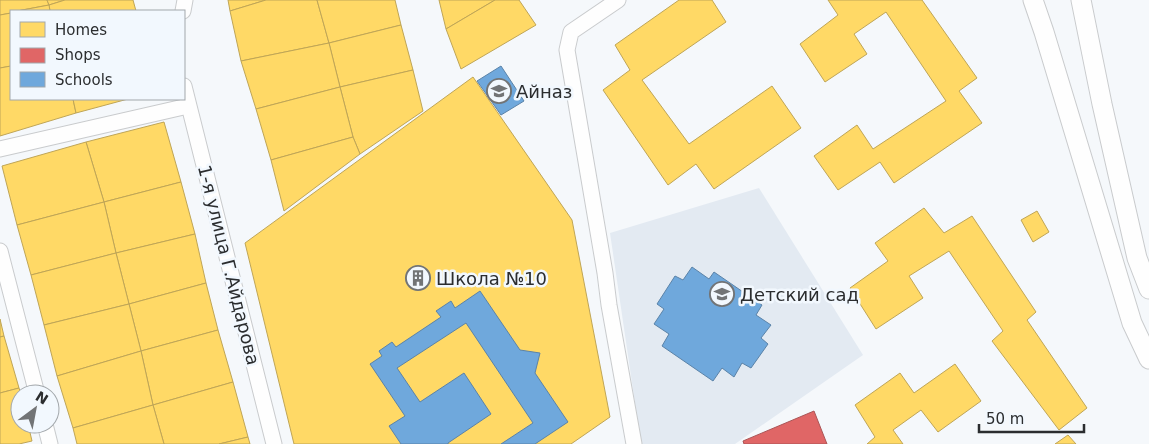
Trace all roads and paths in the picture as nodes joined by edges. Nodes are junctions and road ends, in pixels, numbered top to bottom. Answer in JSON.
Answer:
{"nodes":[{"id":1,"x":618,"y":0,"type":"edge"},
{"id":2,"x":1033,"y":0,"type":"edge"},
{"id":3,"x":1081,"y":0,"type":"edge"},
{"id":4,"x":185,"y":91,"type":"edge"},
{"id":5,"x":188,"y":106,"type":"junction"},
{"id":6,"x":0,"y":149,"type":"edge"},
{"id":7,"x":0,"y":251,"type":"edge"},
{"id":8,"x":1149,"y":289,"type":"edge"},
{"id":9,"x":1149,"y":359,"type":"edge"},
{"id":10,"x":34,"y":384,"type":"edge"},
{"id":11,"x":274,"y":444,"type":"edge"},
{"id":12,"x":634,"y":444,"type":"edge"}],
"edges":[{"from":1,"to":12,"type":"street"},
{"from":2,"to":9,"type":"street"},
{"from":3,"to":8,"type":"street"},
{"from":4,"to":5,"type":"street","name":"1-я улица Г.Айдарова"},
{"from":5,"to":6,"type":"street"},
{"from":5,"to":11,"type":"street","name":"1-я улица Г.Айдарова"},
{"from":7,"to":10,"type":"street"}]}
